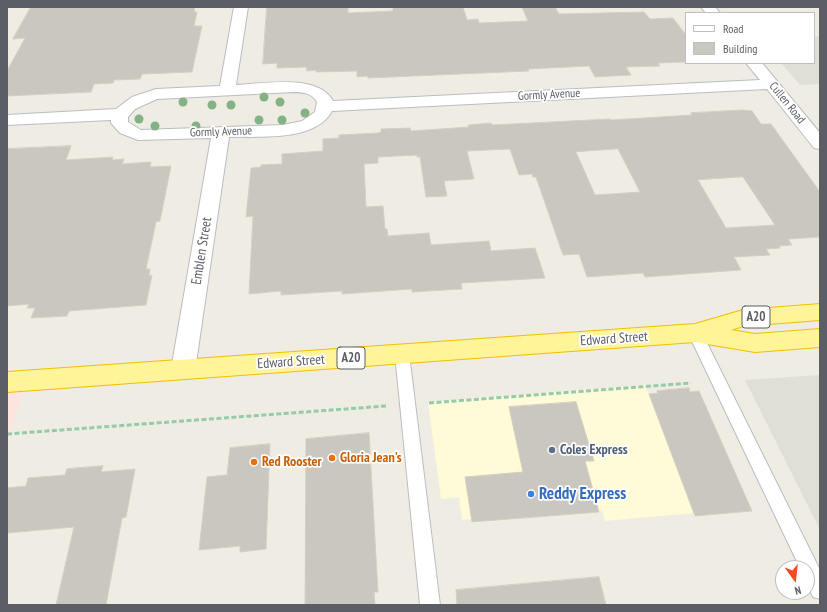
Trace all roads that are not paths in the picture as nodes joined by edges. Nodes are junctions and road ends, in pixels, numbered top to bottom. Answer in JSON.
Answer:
{"nodes":[{"id":1,"x":241,"y":7,"type":"edge"},
{"id":2,"x":755,"y":64,"type":"edge"},
{"id":3,"x":772,"y":84,"type":"junction"},
{"id":4,"x":227,"y":90,"type":"junction"},
{"id":5,"x":326,"y":106,"type":"junction"},
{"id":6,"x":121,"y":114,"type":"junction"},
{"id":7,"x":7,"y":120,"type":"edge"},
{"id":8,"x":221,"y":132,"type":"junction"},
{"id":9,"x":820,"y":144,"type":"edge"},
{"id":10,"x":820,"y":312,"type":"edge"},
{"id":11,"x":695,"y":333,"type":"junction"},
{"id":12,"x":820,"y":338,"type":"edge"},
{"id":13,"x":402,"y":354,"type":"junction"},
{"id":14,"x":183,"y":370,"type":"junction"},
{"id":15,"x":7,"y":382,"type":"edge"},
{"id":16,"x":820,"y":590,"type":"edge"},
{"id":17,"x":430,"y":605,"type":"edge"}],
"edges":[{"from":1,"to":4,"type":"street"},
{"from":2,"to":3,"type":"street","name":"Cullen Road"},
{"from":3,"to":5,"type":"street","name":"Gormly Avenue"},
{"from":3,"to":9,"type":"street","name":"Cullen Road"},
{"from":4,"to":5,"type":"street"},
{"from":4,"to":6,"type":"street"},
{"from":5,"to":8,"type":"street","name":"Gormly Avenue"},
{"from":6,"to":7,"type":"street"},
{"from":6,"to":8,"type":"street","name":"Gormly Avenue"},
{"from":8,"to":14,"type":"street","name":"Emblen Street"},
{"from":10,"to":11,"type":"highway","name":"Edward Street","number":"A20"},
{"from":11,"to":12,"type":"highway","name":"Edward Street","number":"A20"},
{"from":11,"to":13,"type":"highway","name":"Edward Street","number":"A20"},
{"from":11,"to":16,"type":"lane"},
{"from":13,"to":14,"type":"highway","name":"Edward Street","number":"A20"},
{"from":13,"to":17,"type":"lane"},
{"from":14,"to":15,"type":"highway","name":"Edward Street","number":"A20"}]}
